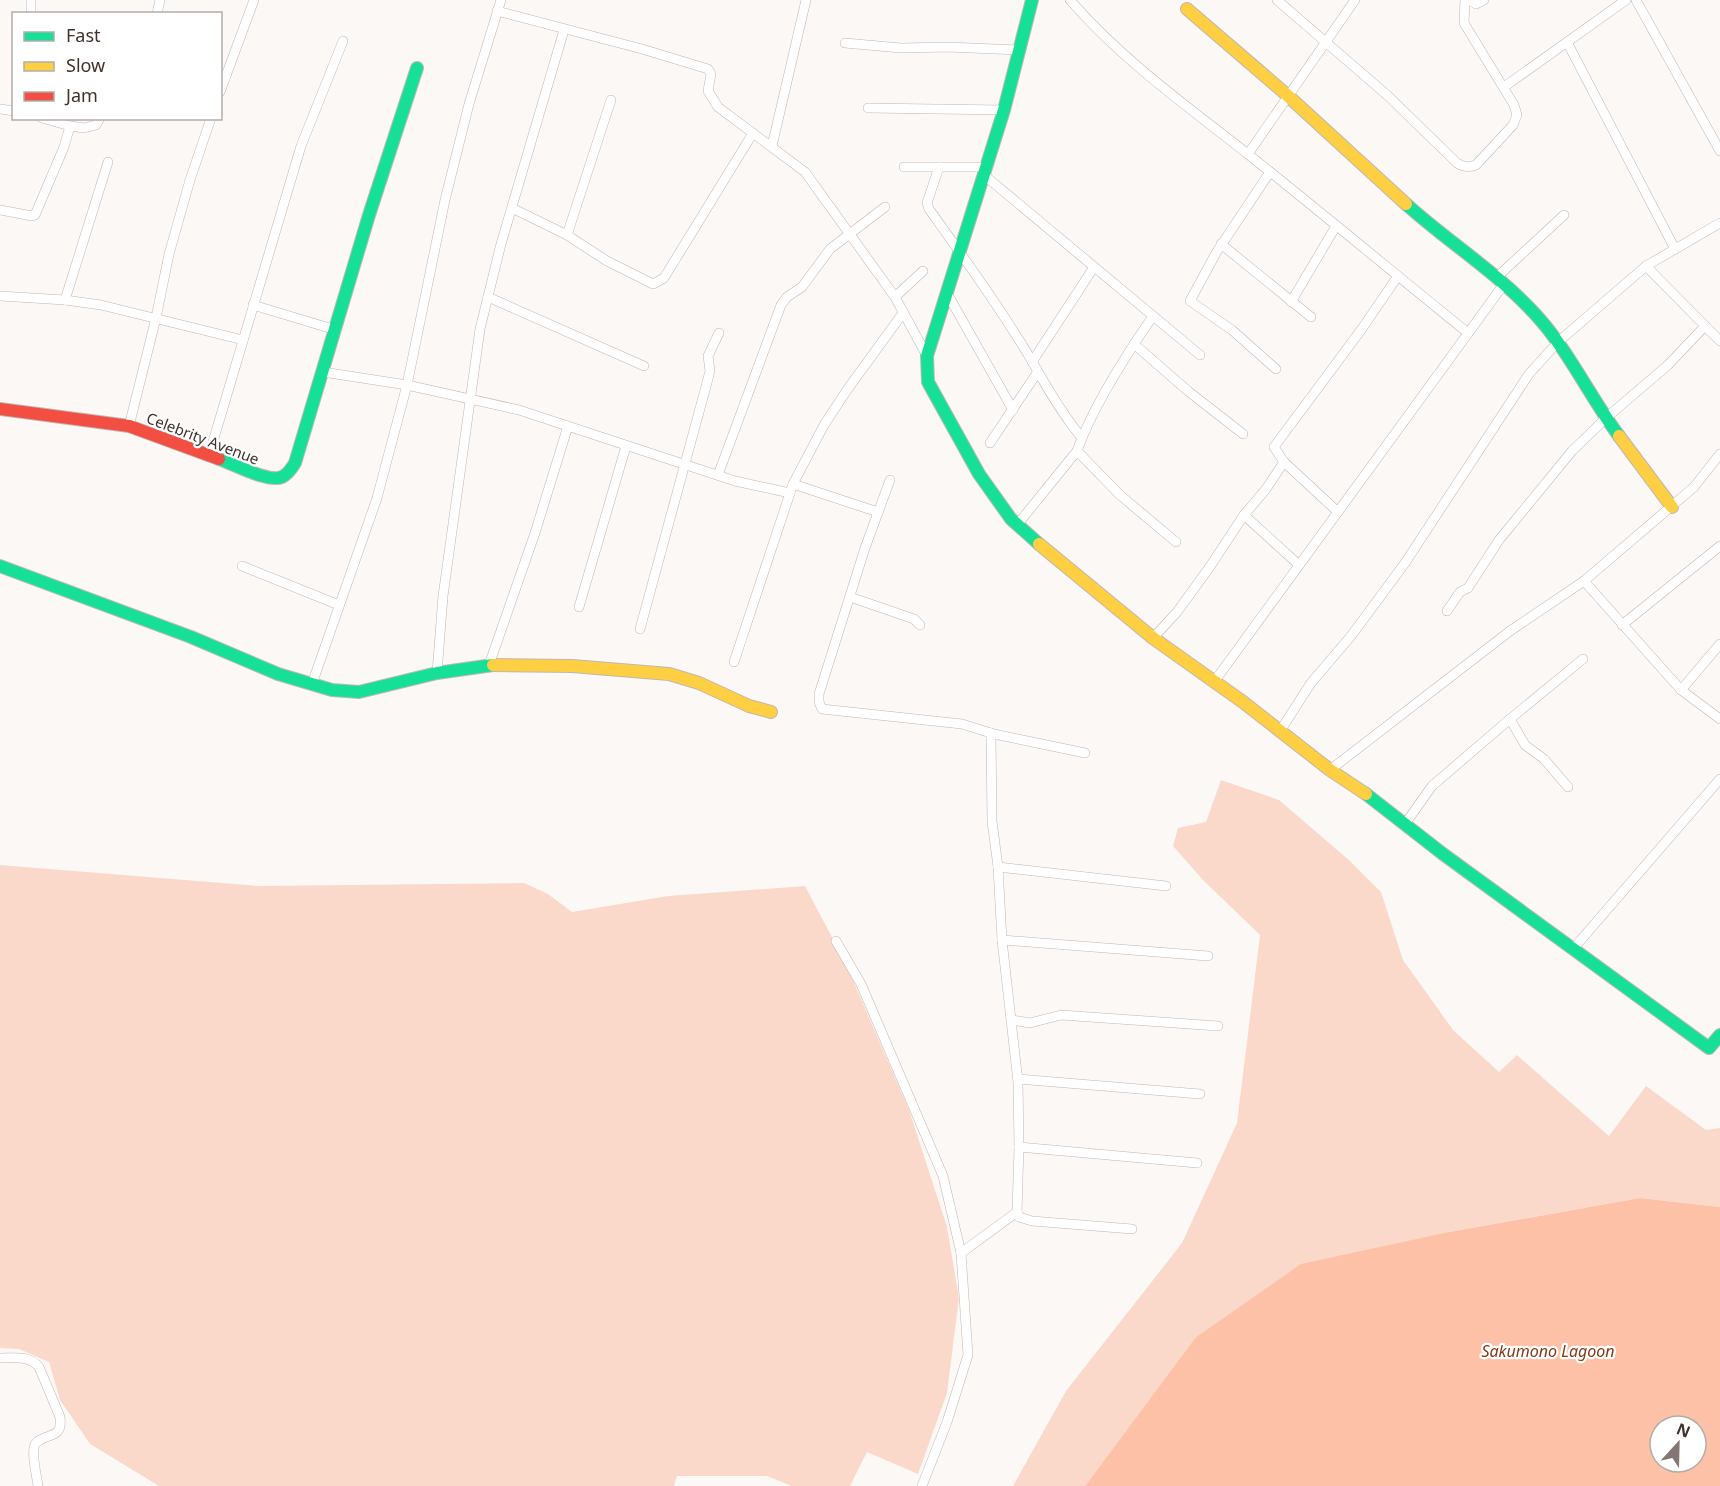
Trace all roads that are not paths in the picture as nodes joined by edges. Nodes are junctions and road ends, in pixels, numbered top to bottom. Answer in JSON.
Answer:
{"nodes":[{"id":1,"x":254,"y":0,"type":"edge"},
{"id":2,"x":501,"y":0,"type":"edge"},
{"id":3,"x":806,"y":0,"type":"edge"},
{"id":4,"x":1032,"y":0,"type":"edge"},
{"id":5,"x":1070,"y":0,"type":"edge"},
{"id":6,"x":1276,"y":0,"type":"edge"},
{"id":7,"x":1355,"y":0,"type":"edge"},
{"id":8,"x":1467,"y":0,"type":"edge"},
{"id":9,"x":1484,"y":0,"type":"edge"},
{"id":10,"x":1626,"y":0,"type":"edge"},
{"id":11,"x":1636,"y":0,"type":"edge"},
{"id":12,"x":1187,"y":9,"type":"dead end"},
{"id":13,"x":497,"y":11,"type":"junction"},
{"id":14,"x":564,"y":30,"type":"junction"},
{"id":15,"x":343,"y":41,"type":"dead end"},
{"id":16,"x":1567,"y":42,"type":"junction"},
{"id":17,"x":845,"y":43,"type":"dead end"},
{"id":18,"x":1324,"y":43,"type":"junction"},
{"id":19,"x":1020,"y":50,"type":"junction"},
{"id":20,"x":417,"y":68,"type":"dead end"},
{"id":21,"x":222,"y":87,"type":"edge"},
{"id":22,"x":1504,"y":87,"type":"junction"},
{"id":23,"x":1287,"y":95,"type":"junction"},
{"id":24,"x":611,"y":100,"type":"dead end"},
{"id":25,"x":868,"y":108,"type":"dead end"},
{"id":26,"x":1004,"y":110,"type":"junction"},
{"id":27,"x":49,"y":120,"type":"edge"},
{"id":28,"x":99,"y":120,"type":"edge"},
{"id":29,"x":210,"y":120,"type":"edge"},
{"id":30,"x":70,"y":126,"type":"junction"},
{"id":31,"x":753,"y":133,"type":"junction"},
{"id":32,"x":772,"y":146,"type":"junction"},
{"id":33,"x":1720,"y":151,"type":"edge"},
{"id":34,"x":1248,"y":154,"type":"junction"},
{"id":35,"x":108,"y":162,"type":"dead end"},
{"id":36,"x":904,"y":167,"type":"dead end"},
{"id":37,"x":939,"y":167,"type":"junction"},
{"id":38,"x":985,"y":171,"type":"junction"},
{"id":39,"x":1270,"y":172,"type":"junction"},
{"id":40,"x":885,"y":207,"type":"dead end"},
{"id":41,"x":512,"y":208,"type":"junction"},
{"id":42,"x":0,"y":210,"type":"edge"},
{"id":43,"x":1564,"y":215,"type":"dead end"},
{"id":44,"x":1720,"y":223,"type":"edge"},
{"id":45,"x":1336,"y":226,"type":"junction"},
{"id":46,"x":849,"y":234,"type":"junction"},
{"id":47,"x":567,"y":235,"type":"junction"},
{"id":48,"x":1221,"y":244,"type":"junction"},
{"id":49,"x":1675,"y":249,"type":"junction"},
{"id":50,"x":960,"y":252,"type":"junction"},
{"id":51,"x":1646,"y":266,"type":"junction"},
{"id":52,"x":1094,"y":267,"type":"junction"},
{"id":53,"x":923,"y":271,"type":"dead end"},
{"id":54,"x":1398,"y":276,"type":"junction"},
{"id":55,"x":1500,"y":280,"type":"junction"},
{"id":56,"x":948,"y":295,"type":"junction"},
{"id":57,"x":0,"y":296,"type":"edge"},
{"id":58,"x":488,"y":297,"type":"junction"},
{"id":59,"x":895,"y":297,"type":"junction"},
{"id":60,"x":65,"y":300,"type":"junction"},
{"id":61,"x":1291,"y":302,"type":"junction"},
{"id":62,"x":253,"y":305,"type":"junction"},
{"id":63,"x":903,"y":313,"type":"junction"},
{"id":64,"x":1153,"y":316,"type":"junction"},
{"id":65,"x":1311,"y":317,"type":"dead end"},
{"id":66,"x":156,"y":318,"type":"junction"},
{"id":67,"x":1705,"y":326,"type":"junction"},
{"id":68,"x":336,"y":330,"type":"junction"},
{"id":69,"x":719,"y":333,"type":"dead end"},
{"id":70,"x":1468,"y":333,"type":"junction"},
{"id":71,"x":243,"y":340,"type":"junction"},
{"id":72,"x":1720,"y":341,"type":"edge"},
{"id":73,"x":1558,"y":342,"type":"junction"},
{"id":74,"x":1134,"y":344,"type":"junction"},
{"id":75,"x":1200,"y":355,"type":"dead end"},
{"id":76,"x":927,"y":356,"type":"junction"},
{"id":77,"x":1032,"y":362,"type":"junction"},
{"id":78,"x":644,"y":366,"type":"dead end"},
{"id":79,"x":1276,"y":369,"type":"dead end"},
{"id":80,"x":322,"y":372,"type":"junction"},
{"id":81,"x":1037,"y":374,"type":"junction"},
{"id":82,"x":407,"y":385,"type":"junction"},
{"id":83,"x":469,"y":399,"type":"junction"},
{"id":84,"x":0,"y":409,"type":"edge"},
{"id":85,"x":1013,"y":410,"type":"junction"},
{"id":86,"x":1606,"y":418,"type":"junction"},
{"id":87,"x":129,"y":426,"type":"junction"},
{"id":88,"x":568,"y":426,"type":"junction"},
{"id":89,"x":1242,"y":434,"type":"dead end"},
{"id":90,"x":1082,"y":438,"type":"junction"},
{"id":91,"x":990,"y":443,"type":"dead end"},
{"id":92,"x":626,"y":446,"type":"junction"},
{"id":93,"x":1077,"y":450,"type":"junction"},
{"id":94,"x":1720,"y":454,"type":"edge"},
{"id":95,"x":208,"y":455,"type":"junction"},
{"id":96,"x":1284,"y":462,"type":"junction"},
{"id":97,"x":684,"y":464,"type":"junction"},
{"id":98,"x":718,"y":475,"type":"junction"},
{"id":99,"x":890,"y":480,"type":"dead end"},
{"id":100,"x":791,"y":488,"type":"junction"},
{"id":101,"x":1672,"y":507,"type":"junction"},
{"id":102,"x":878,"y":512,"type":"junction"},
{"id":103,"x":1338,"y":512,"type":"junction"},
{"id":104,"x":1244,"y":515,"type":"junction"},
{"id":105,"x":1017,"y":525,"type":"junction"},
{"id":106,"x":1176,"y":542,"type":"dead end"},
{"id":107,"x":1720,"y":546,"type":"edge"},
{"id":108,"x":1299,"y":565,"type":"junction"},
{"id":109,"x":0,"y":566,"type":"edge"},
{"id":110,"x":242,"y":566,"type":"dead end"},
{"id":111,"x":1584,"y":581,"type":"junction"},
{"id":112,"x":849,"y":597,"type":"junction"},
{"id":113,"x":339,"y":604,"type":"junction"},
{"id":114,"x":579,"y":607,"type":"dead end"},
{"id":115,"x":1447,"y":611,"type":"dead end"},
{"id":116,"x":920,"y":625,"type":"dead end"},
{"id":117,"x":1622,"y":625,"type":"junction"},
{"id":118,"x":640,"y":630,"type":"dead end"},
{"id":119,"x":1154,"y":638,"type":"junction"},
{"id":120,"x":1720,"y":644,"type":"edge"},
{"id":121,"x":1583,"y":659,"type":"dead end"},
{"id":122,"x":734,"y":662,"type":"dead end"},
{"id":123,"x":489,"y":665,"type":"junction"},
{"id":124,"x":437,"y":673,"type":"junction"},
{"id":125,"x":1214,"y":682,"type":"junction"},
{"id":126,"x":312,"y":684,"type":"junction"},
{"id":127,"x":1681,"y":690,"type":"junction"},
{"id":128,"x":771,"y":712,"type":"dead end"},
{"id":129,"x":1510,"y":719,"type":"junction"},
{"id":130,"x":1720,"y":719,"type":"edge"},
{"id":131,"x":1280,"y":731,"type":"junction"},
{"id":132,"x":991,"y":733,"type":"junction"},
{"id":133,"x":1085,"y":753,"type":"dead end"},
{"id":134,"x":1330,"y":770,"type":"junction"},
{"id":135,"x":1720,"y":779,"type":"edge"},
{"id":136,"x":1569,"y":788,"type":"dead end"},
{"id":137,"x":1405,"y":824,"type":"junction"},
{"id":138,"x":998,"y":867,"type":"junction"},
{"id":139,"x":1166,"y":886,"type":"dead end"},
{"id":140,"x":1002,"y":940,"type":"junction"},
{"id":141,"x":836,"y":941,"type":"dead end"},
{"id":142,"x":1573,"y":949,"type":"junction"},
{"id":143,"x":1208,"y":957,"type":"dead end"},
{"id":144,"x":1012,"y":1020,"type":"junction"},
{"id":145,"x":1218,"y":1026,"type":"dead end"},
{"id":146,"x":1720,"y":1035,"type":"edge"},
{"id":147,"x":1018,"y":1079,"type":"junction"},
{"id":148,"x":1200,"y":1094,"type":"dead end"},
{"id":149,"x":1019,"y":1147,"type":"junction"},
{"id":150,"x":1197,"y":1163,"type":"dead end"},
{"id":151,"x":1017,"y":1212,"type":"junction"},
{"id":152,"x":1132,"y":1229,"type":"dead end"},
{"id":153,"x":961,"y":1253,"type":"junction"},
{"id":154,"x":0,"y":1358,"type":"edge"},
{"id":155,"x":38,"y":1486,"type":"edge"},
{"id":156,"x":922,"y":1486,"type":"edge"}],
"edges":[{"from":1,"to":21,"type":"street"},
{"from":2,"to":13,"type":"street"},
{"from":3,"to":32,"type":"street"},
{"from":4,"to":19,"type":"street"},
{"from":5,"to":34,"type":"street"},
{"from":6,"to":18,"type":"street"},
{"from":7,"to":18,"type":"street"},
{"from":8,"to":9,"type":"street"},
{"from":8,"to":22,"type":"street"},
{"from":10,"to":16,"type":"street"},
{"from":11,"to":33,"type":"street"},
{"from":12,"to":23,"type":"street"},
{"from":13,"to":14,"type":"street"},
{"from":13,"to":82,"type":"street"},
{"from":14,"to":31,"type":"street"},
{"from":14,"to":41,"type":"street"},
{"from":15,"to":62,"type":"street"},
{"from":16,"to":22,"type":"street"},
{"from":16,"to":49,"type":"street"},
{"from":17,"to":19,"type":"street"},
{"from":18,"to":22,"type":"street"},
{"from":18,"to":23,"type":"street"},
{"from":19,"to":26,"type":"street"},
{"from":20,"to":68,"type":"street"},
{"from":23,"to":34,"type":"street"},
{"from":23,"to":55,"type":"street"},
{"from":24,"to":47,"type":"street"},
{"from":25,"to":26,"type":"street"},
{"from":26,"to":38,"type":"street"},
{"from":27,"to":30,"type":"street"},
{"from":28,"to":30,"type":"street"},
{"from":29,"to":66,"type":"street"},
{"from":30,"to":42,"type":"street"},
{"from":31,"to":32,"type":"street"},
{"from":31,"to":47,"type":"street"},
{"from":32,"to":46,"type":"street"},
{"from":34,"to":39,"type":"street"},
{"from":35,"to":60,"type":"street"},
{"from":36,"to":37,"type":"street"},
{"from":37,"to":38,"type":"street"},
{"from":37,"to":50,"type":"street"},
{"from":38,"to":50,"type":"street"},
{"from":38,"to":52,"type":"street"},
{"from":39,"to":45,"type":"street"},
{"from":39,"to":48,"type":"street"},
{"from":40,"to":46,"type":"street"},
{"from":41,"to":47,"type":"street"},
{"from":41,"to":58,"type":"street"},
{"from":43,"to":55,"type":"street"},
{"from":44,"to":49,"type":"street"},
{"from":45,"to":54,"type":"street"},
{"from":45,"to":61,"type":"street"},
{"from":46,"to":59,"type":"street"},
{"from":46,"to":98,"type":"street"},
{"from":48,"to":61,"type":"street"},
{"from":48,"to":79,"type":"street"},
{"from":49,"to":51,"type":"street"},
{"from":50,"to":56,"type":"street"},
{"from":50,"to":77,"type":"street"},
{"from":51,"to":67,"type":"street"},
{"from":51,"to":73,"type":"street"},
{"from":52,"to":64,"type":"street"},
{"from":52,"to":77,"type":"street"},
{"from":53,"to":59,"type":"street"},
{"from":54,"to":70,"type":"street"},
{"from":54,"to":96,"type":"street"},
{"from":55,"to":70,"type":"street"},
{"from":55,"to":73,"type":"street"},
{"from":56,"to":76,"type":"street"},
{"from":56,"to":85,"type":"street"},
{"from":57,"to":60,"type":"street"},
{"from":58,"to":78,"type":"street"},
{"from":58,"to":83,"type":"street"},
{"from":59,"to":63,"type":"street"},
{"from":60,"to":66,"type":"street"},
{"from":61,"to":65,"type":"street"},
{"from":62,"to":68,"type":"street"},
{"from":62,"to":71,"type":"street"},
{"from":63,"to":76,"type":"street"},
{"from":63,"to":100,"type":"street"},
{"from":64,"to":74,"type":"street"},
{"from":64,"to":75,"type":"street"},
{"from":66,"to":71,"type":"street"},
{"from":66,"to":87,"type":"street"},
{"from":67,"to":72,"type":"street"},
{"from":67,"to":86,"type":"street"},
{"from":68,"to":80,"type":"street"},
{"from":69,"to":97,"type":"street"},
{"from":70,"to":103,"type":"street"},
{"from":71,"to":95,"type":"street"},
{"from":73,"to":86,"type":"street"},
{"from":73,"to":131,"type":"street"},
{"from":74,"to":89,"type":"street"},
{"from":74,"to":90,"type":"street"},
{"from":76,"to":105,"type":"street"},
{"from":77,"to":81,"type":"street"},
{"from":80,"to":82,"type":"street"},
{"from":80,"to":95,"type":"street","name":"Celebrity Avenue"},
{"from":81,"to":85,"type":"street"},
{"from":81,"to":90,"type":"street"},
{"from":82,"to":83,"type":"street"},
{"from":82,"to":113,"type":"street"},
{"from":83,"to":88,"type":"street"},
{"from":83,"to":124,"type":"street"},
{"from":84,"to":87,"type":"street","name":"Celebrity Avenue"},
{"from":85,"to":91,"type":"street"},
{"from":86,"to":101,"type":"street"},
{"from":86,"to":115,"type":"street"},
{"from":87,"to":95,"type":"street","name":"Celebrity Avenue"},
{"from":88,"to":92,"type":"street"},
{"from":88,"to":123,"type":"street"},
{"from":90,"to":93,"type":"street"},
{"from":92,"to":97,"type":"street"},
{"from":92,"to":114,"type":"street"},
{"from":93,"to":105,"type":"street"},
{"from":93,"to":106,"type":"street"},
{"from":94,"to":101,"type":"street"},
{"from":96,"to":103,"type":"street"},
{"from":96,"to":104,"type":"street"},
{"from":97,"to":98,"type":"street"},
{"from":97,"to":118,"type":"street"},
{"from":98,"to":100,"type":"street"},
{"from":99,"to":102,"type":"street"},
{"from":100,"to":102,"type":"street"},
{"from":100,"to":122,"type":"street"},
{"from":101,"to":111,"type":"street"},
{"from":102,"to":112,"type":"street"},
{"from":103,"to":108,"type":"street"},
{"from":104,"to":108,"type":"street"},
{"from":104,"to":119,"type":"street"},
{"from":105,"to":119,"type":"street"},
{"from":107,"to":117,"type":"street"},
{"from":108,"to":125,"type":"street"},
{"from":109,"to":126,"type":"street"},
{"from":110,"to":113,"type":"street"},
{"from":111,"to":117,"type":"street"},
{"from":111,"to":134,"type":"street"},
{"from":112,"to":116,"type":"street"},
{"from":112,"to":132,"type":"street"},
{"from":113,"to":126,"type":"street"},
{"from":117,"to":127,"type":"street"},
{"from":119,"to":125,"type":"street"},
{"from":120,"to":127,"type":"street"},
{"from":121,"to":129,"type":"street"},
{"from":123,"to":124,"type":"street"},
{"from":123,"to":128,"type":"street"},
{"from":124,"to":126,"type":"street"},
{"from":125,"to":131,"type":"street"},
{"from":127,"to":130,"type":"street"},
{"from":129,"to":136,"type":"street"},
{"from":129,"to":137,"type":"street"},
{"from":131,"to":134,"type":"street"},
{"from":132,"to":133,"type":"street"},
{"from":132,"to":138,"type":"street"},
{"from":134,"to":137,"type":"street"},
{"from":135,"to":142,"type":"street"},
{"from":137,"to":142,"type":"street"},
{"from":138,"to":139,"type":"street"},
{"from":138,"to":140,"type":"street"},
{"from":140,"to":143,"type":"street"},
{"from":140,"to":144,"type":"street"},
{"from":141,"to":153,"type":"street"},
{"from":142,"to":146,"type":"street"},
{"from":144,"to":145,"type":"street"},
{"from":144,"to":147,"type":"street"},
{"from":147,"to":148,"type":"street"},
{"from":147,"to":149,"type":"street"},
{"from":149,"to":150,"type":"street"},
{"from":149,"to":151,"type":"street"},
{"from":151,"to":152,"type":"street"},
{"from":151,"to":153,"type":"street"},
{"from":153,"to":156,"type":"street"},
{"from":154,"to":155,"type":"street"}]}
